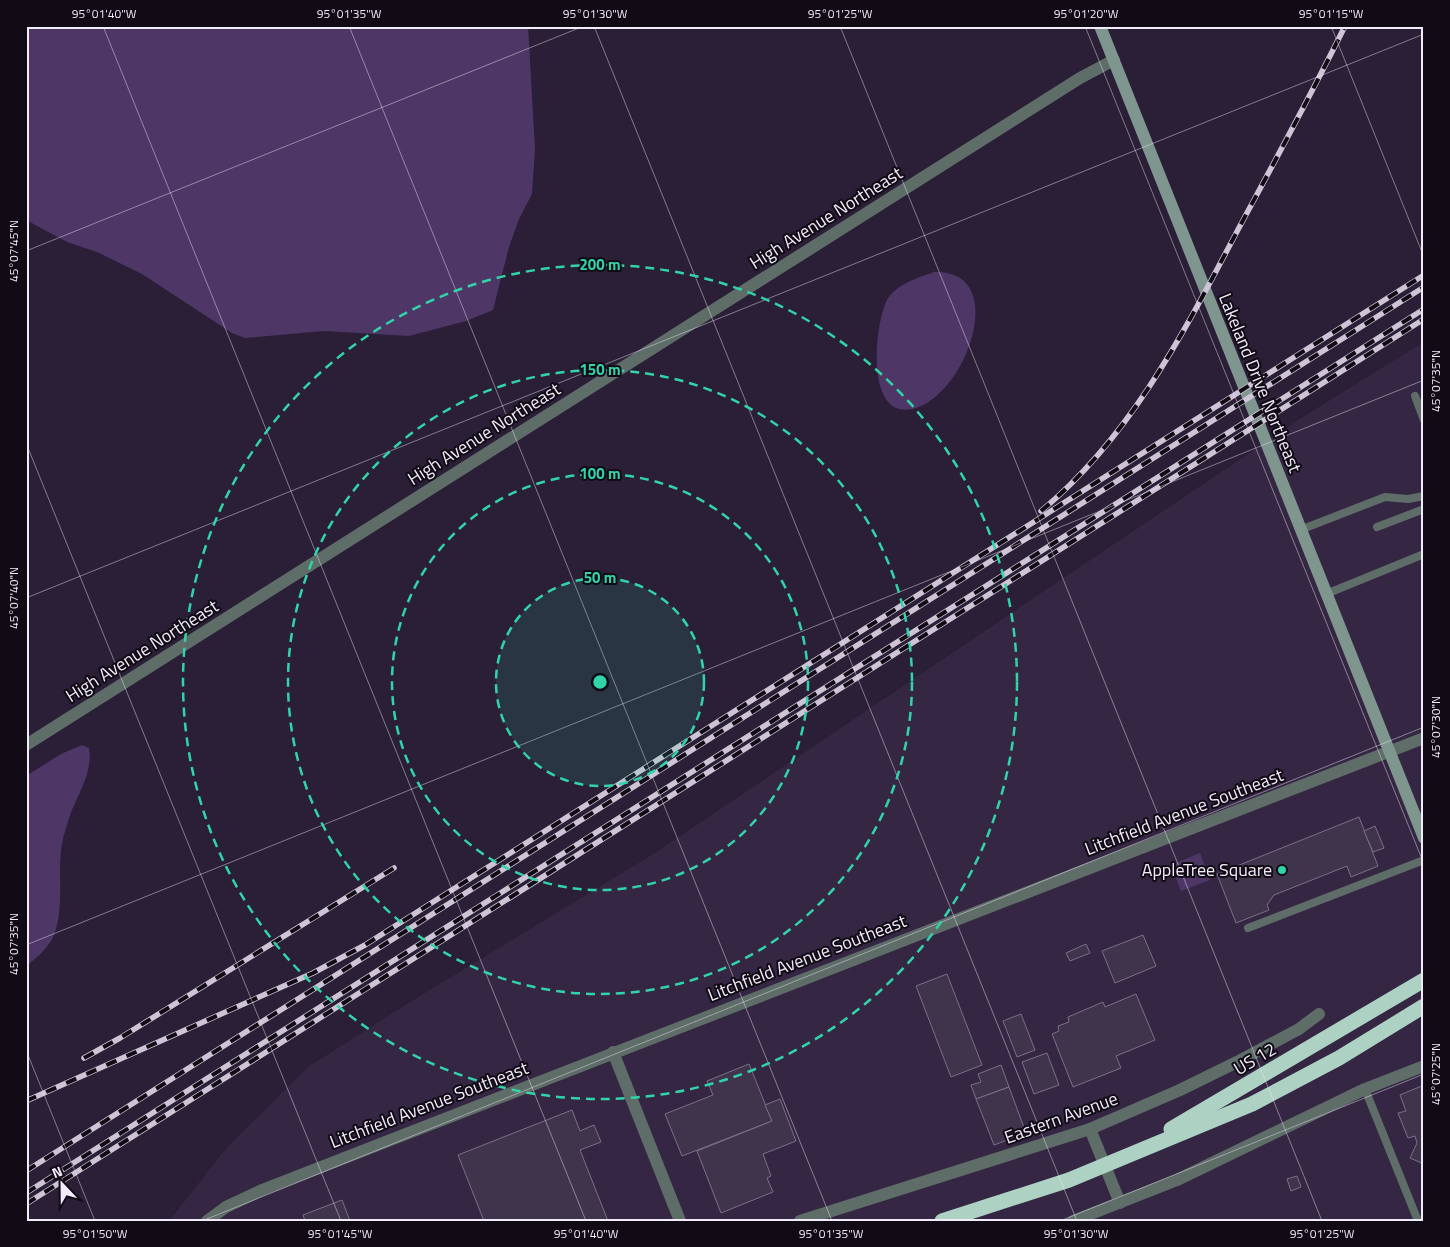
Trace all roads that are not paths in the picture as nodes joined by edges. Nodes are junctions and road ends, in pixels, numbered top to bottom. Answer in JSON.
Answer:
{"nodes":[{"id":1,"x":1100,"y":26,"type":"edge"},
{"id":2,"x":1114,"y":60,"type":"junction"},
{"id":3,"x":1415,"y":396,"type":"dead end"},
{"id":4,"x":1424,"y":420,"type":"edge"},
{"id":5,"x":1422,"y":497,"type":"edge"},
{"id":6,"x":1424,"y":508,"type":"edge"},
{"id":7,"x":1377,"y":527,"type":"dead end"},
{"id":8,"x":1300,"y":530,"type":"junction"},
{"id":9,"x":1424,"y":554,"type":"edge"},
{"id":10,"x":1326,"y":594,"type":"junction"},
{"id":11,"x":1424,"y":738,"type":"edge"},
{"id":12,"x":26,"y":745,"type":"edge"},
{"id":13,"x":1389,"y":751,"type":"junction"},
{"id":14,"x":1424,"y":838,"type":"edge"},
{"id":15,"x":1424,"y":860,"type":"edge"},
{"id":16,"x":1248,"y":928,"type":"dead end"},
{"id":17,"x":1424,"y":980,"type":"edge"},
{"id":18,"x":1424,"y":1006,"type":"edge"},
{"id":19,"x":1319,"y":1014,"type":"dead end"},
{"id":20,"x":612,"y":1052,"type":"junction"},
{"id":21,"x":1424,"y":1066,"type":"edge"},
{"id":22,"x":1365,"y":1089,"type":"junction"},
{"id":23,"x":1090,"y":1129,"type":"junction"},
{"id":24,"x":1104,"y":1166,"type":"junction"},
{"id":25,"x":1120,"y":1203,"type":"junction"},
{"id":26,"x":206,"y":1221,"type":"edge"},
{"id":27,"x":680,"y":1221,"type":"edge"},
{"id":28,"x":800,"y":1221,"type":"edge"},
{"id":29,"x":942,"y":1221,"type":"edge"},
{"id":30,"x":1073,"y":1221,"type":"edge"},
{"id":31,"x":1418,"y":1221,"type":"edge"}],
"edges":[{"from":1,"to":2,"type":"main road","name":"Lakeland Drive Northeast"},
{"from":2,"to":8,"type":"main road","name":"Lakeland Drive Northeast"},
{"from":2,"to":12,"type":"street","name":"High Avenue Northeast"},
{"from":3,"to":4,"type":"lane"},
{"from":5,"to":6,"type":"lane"},
{"from":5,"to":8,"type":"lane"},
{"from":6,"to":7,"type":"lane"},
{"from":8,"to":10,"type":"main road","name":"Lakeland Drive Northeast"},
{"from":9,"to":10,"type":"lane"},
{"from":10,"to":13,"type":"main road","name":"Lakeland Drive Northeast"},
{"from":11,"to":13,"type":"street","name":"Litchfield Avenue Southeast"},
{"from":13,"to":14,"type":"main road","name":"Lakeland Drive Northeast"},
{"from":13,"to":20,"type":"street","name":"Litchfield Avenue Southeast"},
{"from":15,"to":16,"type":"lane"},
{"from":17,"to":24,"type":"highway","name":"US 12","number":"US 12"},
{"from":18,"to":24,"type":"highway","name":"US 12","number":"US 12"},
{"from":19,"to":23,"type":"street","name":"Eastern Avenue"},
{"from":20,"to":26,"type":"street","name":"Litchfield Avenue Southeast"},
{"from":20,"to":27,"type":"street"},
{"from":21,"to":22,"type":"street"},
{"from":22,"to":25,"type":"street"},
{"from":22,"to":31,"type":"lane"},
{"from":23,"to":24,"type":"street"},
{"from":23,"to":28,"type":"street","name":"Eastern Avenue"},
{"from":24,"to":25,"type":"street"},
{"from":24,"to":29,"type":"highway","name":"US 12","number":"US 12"},
{"from":25,"to":30,"type":"street"}]}
